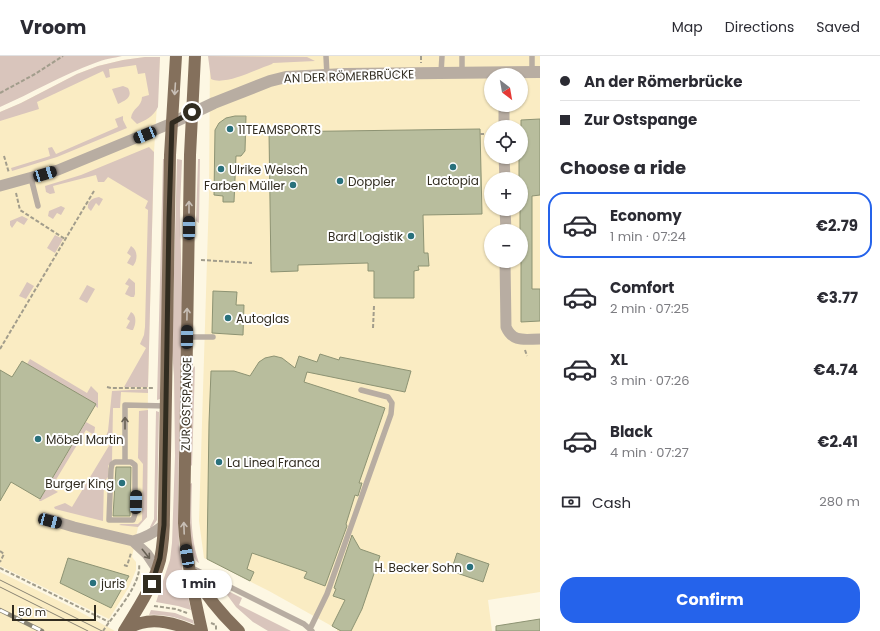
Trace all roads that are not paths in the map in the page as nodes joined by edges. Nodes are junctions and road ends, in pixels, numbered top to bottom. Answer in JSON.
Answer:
{"nodes":[{"id":1,"x":176,"y":56,"type":"edge"},
{"id":2,"x":195,"y":56,"type":"edge"},
{"id":3,"x":326,"y":56,"type":"edge"},
{"id":4,"x":442,"y":56,"type":"edge"},
{"id":5,"x":462,"y":56,"type":"edge"},
{"id":6,"x":532,"y":56,"type":"edge"},
{"id":7,"x":536,"y":72,"type":"edge"},
{"id":8,"x":441,"y":73,"type":"junction"},
{"id":9,"x":462,"y":73,"type":"junction"},
{"id":10,"x":484,"y":74,"type":"edge"},
{"id":11,"x":327,"y":75,"type":"junction"},
{"id":12,"x":192,"y":112,"type":"junction"},
{"id":13,"x":172,"y":123,"type":"junction"},
{"id":14,"x":31,"y":178,"type":"junction"},
{"id":15,"x":0,"y":186,"type":"edge"},
{"id":16,"x":38,"y":206,"type":"dead end"},
{"id":17,"x":503,"y":268,"type":"edge"},
{"id":18,"x":187,"y":337,"type":"junction"},
{"id":19,"x":213,"y":338,"type":"dead end"},
{"id":20,"x":540,"y":339,"type":"edge"},
{"id":21,"x":361,"y":390,"type":"dead end"},
{"id":22,"x":167,"y":406,"type":"junction"},
{"id":23,"x":125,"y":462,"type":"junction"},
{"id":24,"x":44,"y":518,"type":"dead end"},
{"id":25,"x":164,"y":525,"type":"junction"},
{"id":26,"x":133,"y":541,"type":"junction"},
{"id":27,"x":188,"y":566,"type":"junction"},
{"id":28,"x":157,"y":569,"type":"junction"},
{"id":29,"x":311,"y":630,"type":"edge"},
{"id":30,"x":124,"y":631,"type":"edge"},
{"id":31,"x":193,"y":631,"type":"edge"},
{"id":32,"x":202,"y":631,"type":"edge"},
{"id":33,"x":239,"y":631,"type":"edge"}],
"edges":[{"from":1,"to":13,"type":"main road","name":"ZUR OSTSPANGE","one_way":true},
{"from":2,"to":12,"type":"main road","name":"ZUR OSTSPANGE"},
{"from":3,"to":11,"type":"lane"},
{"from":4,"to":8,"type":"lane"},
{"from":5,"to":9,"type":"lane"},
{"from":6,"to":7,"type":"lane"},
{"from":8,"to":9,"type":"street","name":"AN DER RÖMERBRÜCKE"},
{"from":8,"to":11,"type":"street","name":"AN DER RÖMERBRÜCKE"},
{"from":9,"to":10,"type":"street","name":"AN DER RÖMERBRÜCKE"},
{"from":11,"to":12,"type":"street","name":"AN DER RÖMERBRÜCKE"},
{"from":12,"to":13,"type":"street","name":"AN DER RÖMERBRÜCKE"},
{"from":18,"to":12,"type":"main road","name":"ZUR OSTSPANGE","one_way":true},
{"from":13,"to":14,"type":"street","name":"AN DER RÖMERBRÜCKE"},
{"from":13,"to":22,"type":"main road","name":"ZUR OSTSPANGE"},
{"from":14,"to":15,"type":"street","name":"AN DER RÖMERBRÜCKE"},
{"from":14,"to":16,"type":"lane"},
{"from":17,"to":20,"type":"street"},
{"from":18,"to":19,"type":"lane"},
{"from":27,"to":18,"type":"main road","name":"ZUR OSTSPANGE","one_way":true},
{"from":21,"to":29,"type":"lane"},
{"from":23,"to":22,"type":"lane","one_way":true},
{"from":22,"to":25,"type":"main road","name":"ZUR OSTSPANGE"},
{"from":23,"to":23,"type":"lane"},
{"from":24,"to":26,"type":"street"},
{"from":25,"to":26,"type":"street"},
{"from":25,"to":28,"type":"main road","name":"ZUR OSTSPANGE"},
{"from":26,"to":28,"type":"street","one_way":true},
{"from":27,"to":29,"type":"lane"},
{"from":27,"to":32,"type":"main road","name":"ZUR OSTSPANGE"},
{"from":27,"to":33,"type":"main road"},
{"from":28,"to":30,"type":"main road","name":"ZUR OSTSPANGE"},
{"from":30,"to":31,"type":"main road"}]}
